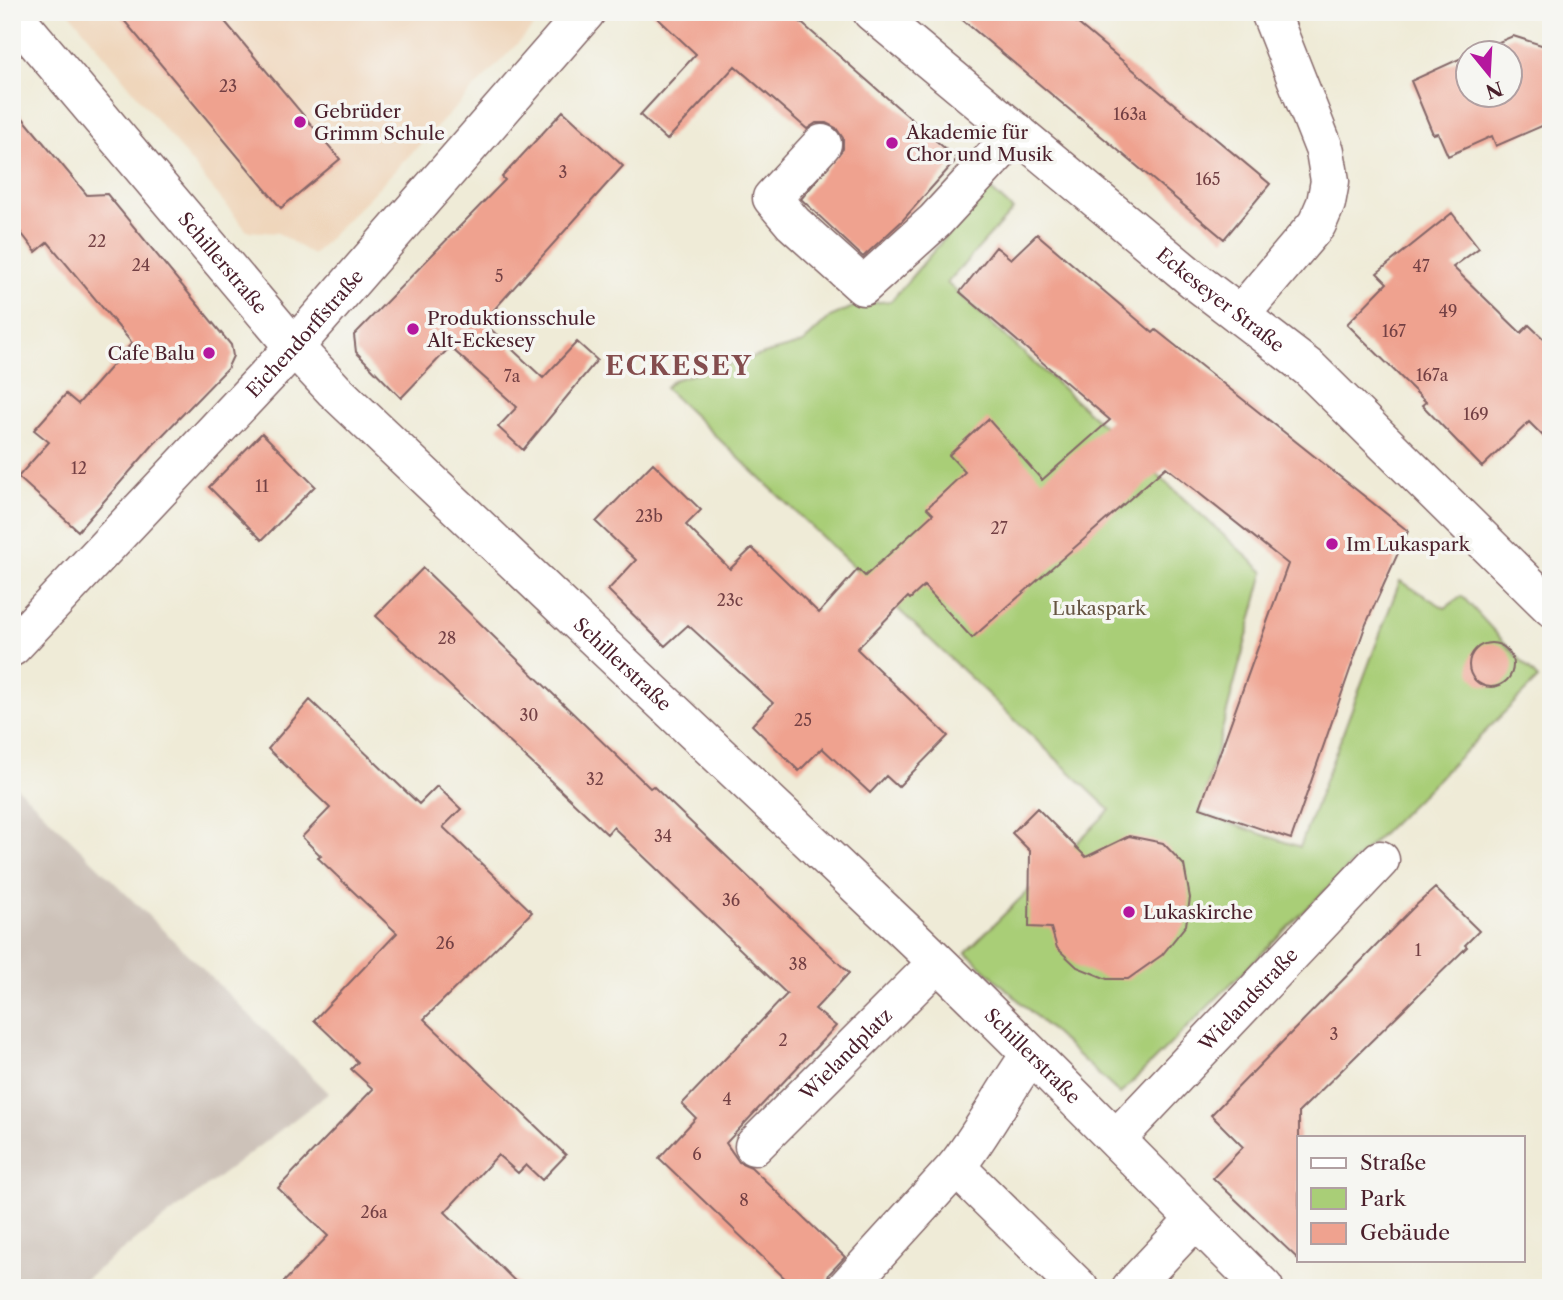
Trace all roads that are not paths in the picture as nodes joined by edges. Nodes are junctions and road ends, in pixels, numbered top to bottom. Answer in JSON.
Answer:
{"nodes":[{"id":1,"x":586,"y":12,"type":"edge"},
{"id":2,"x":872,"y":12,"type":"edge"},
{"id":3,"x":1270,"y":12,"type":"edge"},
{"id":4,"x":12,"y":13,"type":"edge"},
{"id":5,"x":1017,"y":132,"type":"junction"},
{"id":6,"x":822,"y":144,"type":"dead end"},
{"id":7,"x":1240,"y":315,"type":"junction"},
{"id":8,"x":294,"y":347,"type":"junction"},
{"id":9,"x":1551,"y":607,"type":"edge"},
{"id":10,"x":12,"y":647,"type":"edge"},
{"id":11,"x":1380,"y":859,"type":"dead end"},
{"id":12,"x":937,"y":963,"type":"junction"},
{"id":13,"x":1030,"y":1055,"type":"junction"},
{"id":14,"x":1117,"y":1138,"type":"junction"},
{"id":15,"x":754,"y":1146,"type":"dead end"},
{"id":16,"x":956,"y":1167,"type":"junction"},
{"id":17,"x":1195,"y":1220,"type":"junction"},
{"id":18,"x":846,"y":1288,"type":"edge"},
{"id":19,"x":1079,"y":1288,"type":"edge"},
{"id":20,"x":1131,"y":1288,"type":"edge"},
{"id":21,"x":1264,"y":1288,"type":"edge"}],
"edges":[{"from":1,"to":8,"type":"street","name":"Eichendorffstraße"},
{"from":2,"to":5,"type":"street","name":"Eckeseyer Straße"},
{"from":3,"to":7,"type":"street"},
{"from":4,"to":8,"type":"street","name":"Schillerstraße"},
{"from":5,"to":6,"type":"street"},
{"from":5,"to":7,"type":"street","name":"Eckeseyer Straße"},
{"from":7,"to":9,"type":"street","name":"Eckeseyer Straße"},
{"from":8,"to":10,"type":"street","name":"Eichendorffstraße"},
{"from":8,"to":12,"type":"street","name":"Schillerstraße"},
{"from":11,"to":14,"type":"street","name":"Wielandstraße"},
{"from":12,"to":13,"type":"street","name":"Schillerstraße"},
{"from":12,"to":15,"type":"street","name":"Wielandplatz"},
{"from":13,"to":14,"type":"street","name":"Schillerstraße"},
{"from":13,"to":16,"type":"street"},
{"from":14,"to":17,"type":"street","name":"Schillerstraße"},
{"from":16,"to":18,"type":"street"},
{"from":16,"to":19,"type":"street"},
{"from":17,"to":20,"type":"street"},
{"from":17,"to":21,"type":"street","name":"Schillerstraße"}]}
